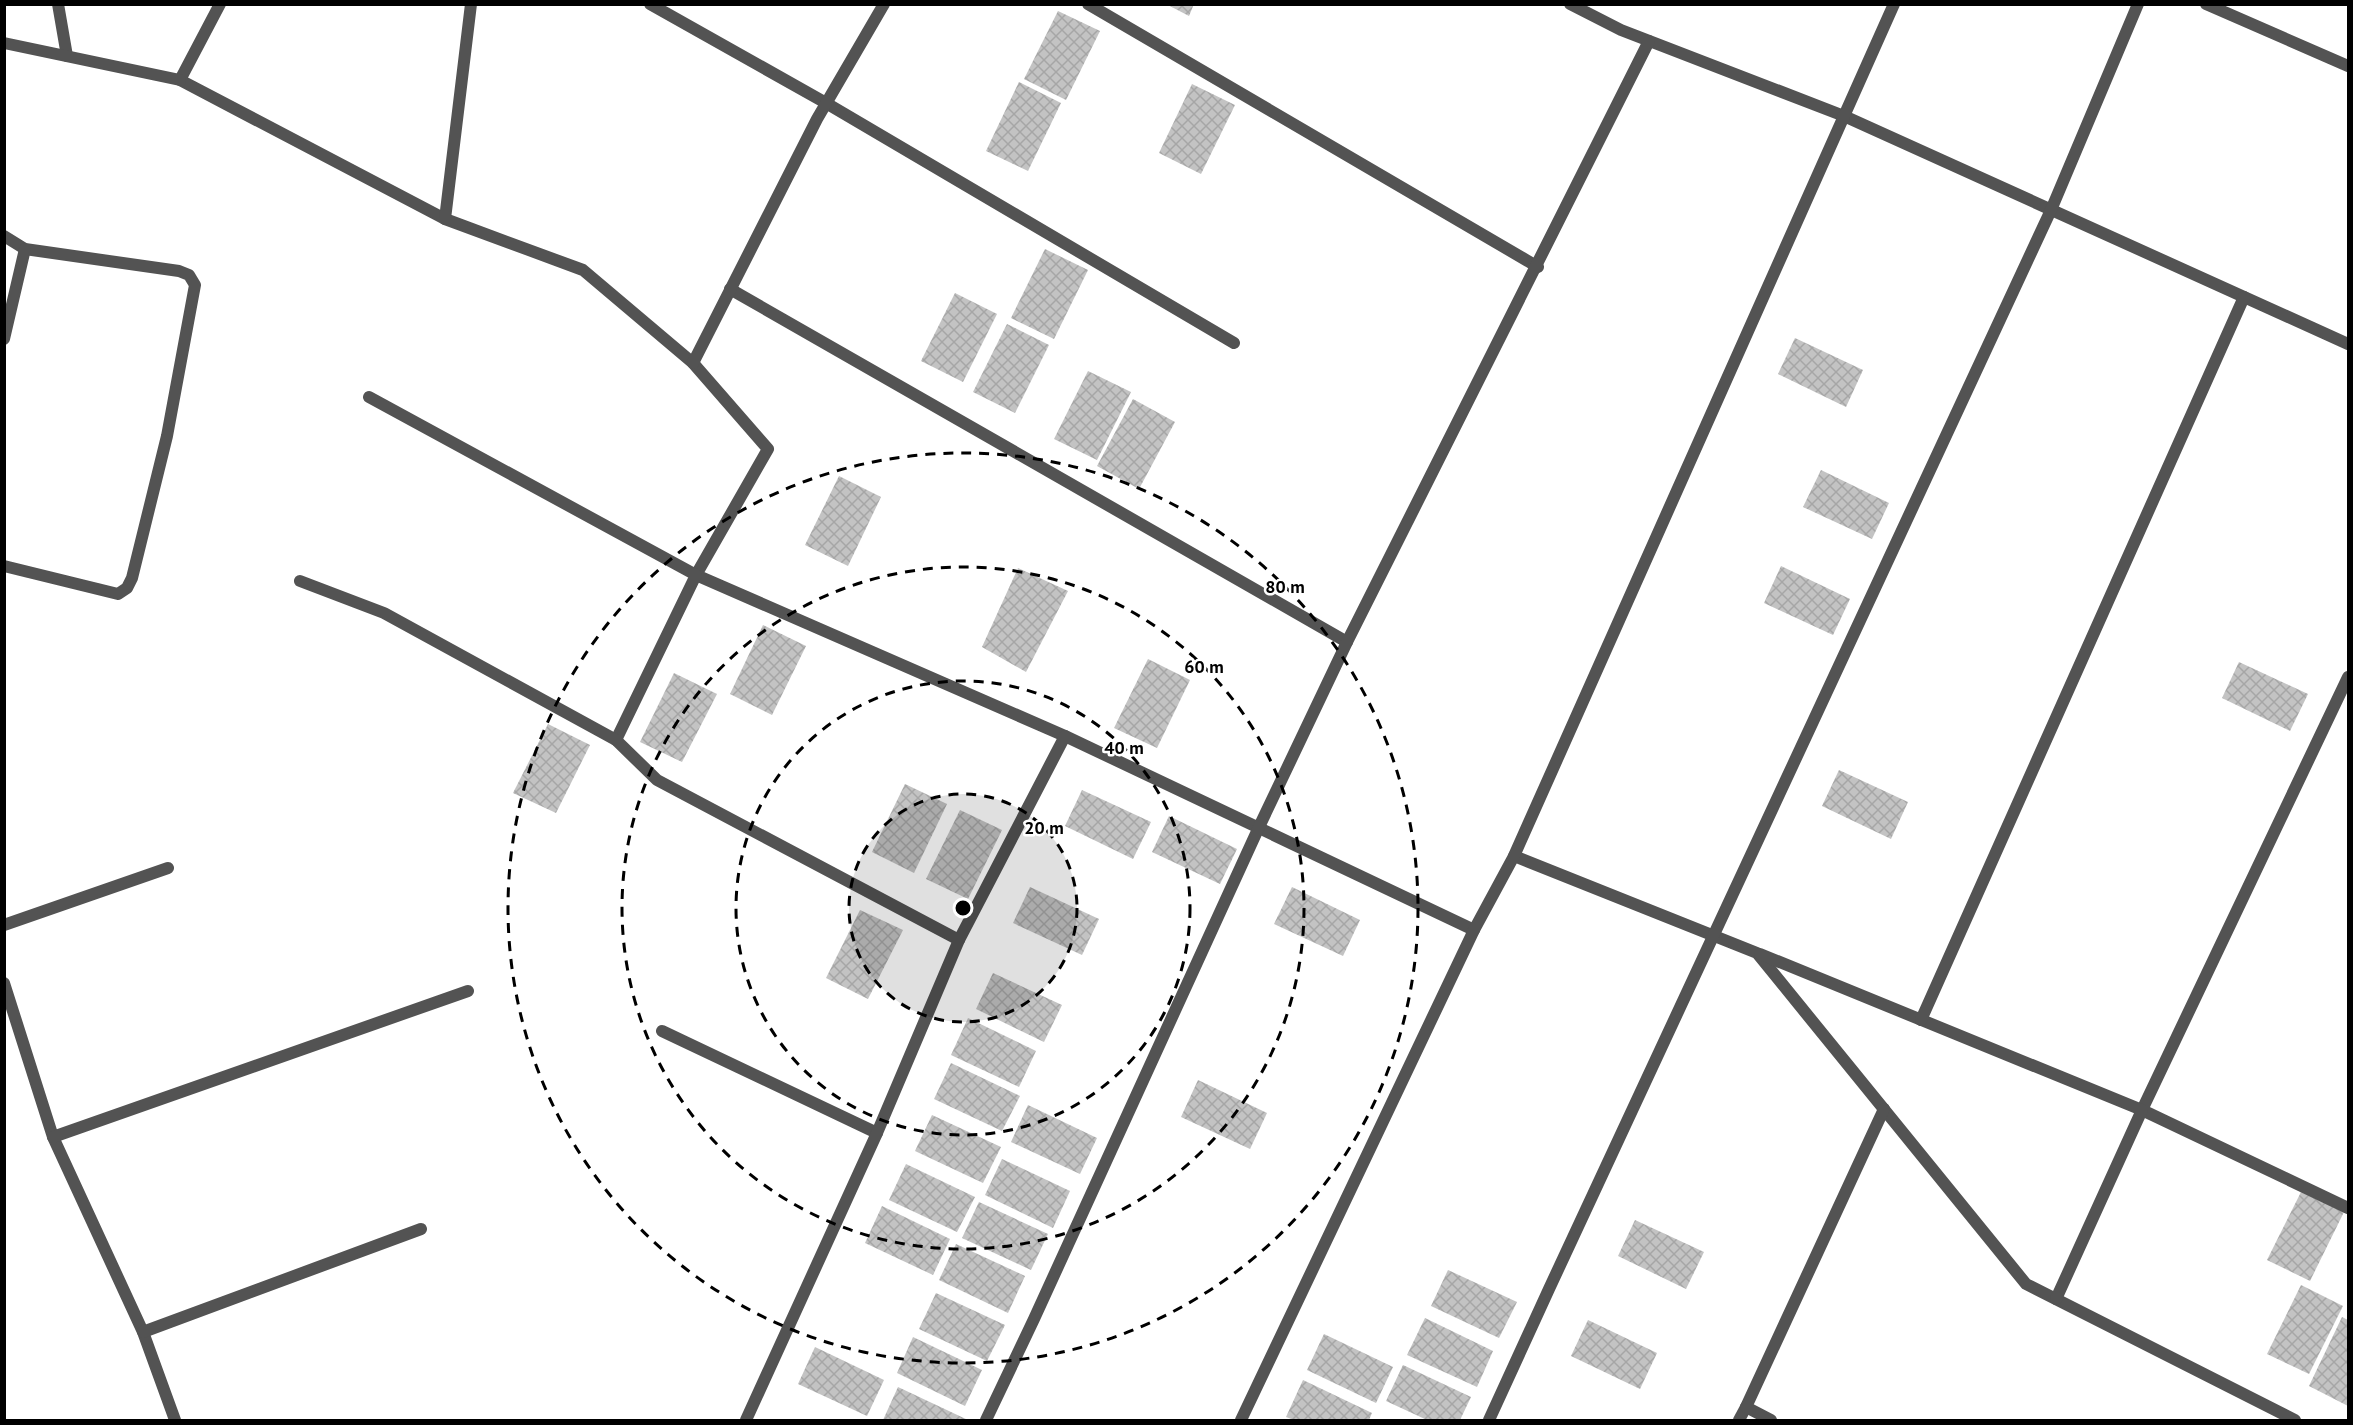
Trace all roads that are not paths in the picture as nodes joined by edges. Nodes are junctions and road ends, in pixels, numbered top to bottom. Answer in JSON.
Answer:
{"nodes":[{"id":1,"x":58,"y":4,"type":"edge"},
{"id":2,"x":220,"y":4,"type":"edge"},
{"id":3,"x":471,"y":4,"type":"edge"},
{"id":4,"x":650,"y":4,"type":"edge"},
{"id":5,"x":884,"y":4,"type":"edge"},
{"id":6,"x":1088,"y":4,"type":"edge"},
{"id":7,"x":1570,"y":4,"type":"edge"},
{"id":8,"x":1894,"y":4,"type":"edge"},
{"id":9,"x":2138,"y":4,"type":"edge"},
{"id":10,"x":2206,"y":4,"type":"edge"},
{"id":11,"x":1649,"y":41,"type":"junction"},
{"id":12,"x":4,"y":43,"type":"edge"},
{"id":13,"x":67,"y":56,"type":"junction"},
{"id":14,"x":2349,"y":66,"type":"edge"},
{"id":15,"x":180,"y":80,"type":"junction"},
{"id":16,"x":826,"y":103,"type":"junction"},
{"id":17,"x":1844,"y":116,"type":"junction"},
{"id":18,"x":2051,"y":210,"type":"junction"},
{"id":19,"x":445,"y":219,"type":"junction"},
{"id":20,"x":4,"y":236,"type":"edge"},
{"id":21,"x":25,"y":249,"type":"junction"},
{"id":22,"x":1538,"y":267,"type":"junction"},
{"id":23,"x":730,"y":289,"type":"junction"},
{"id":24,"x":2244,"y":297,"type":"junction"},
{"id":25,"x":4,"y":339,"type":"edge"},
{"id":26,"x":1234,"y":343,"type":"dead end"},
{"id":27,"x":2349,"y":344,"type":"edge"},
{"id":28,"x":693,"y":363,"type":"junction"},
{"id":29,"x":369,"y":397,"type":"dead end"},
{"id":30,"x":4,"y":566,"type":"edge"},
{"id":31,"x":696,"y":575,"type":"junction"},
{"id":32,"x":300,"y":581,"type":"dead end"},
{"id":33,"x":1347,"y":642,"type":"junction"},
{"id":34,"x":2349,"y":676,"type":"edge"},
{"id":35,"x":1065,"y":736,"type":"junction"},
{"id":36,"x":616,"y":740,"type":"junction"},
{"id":37,"x":1259,"y":827,"type":"junction"},
{"id":38,"x":1514,"y":856,"type":"junction"},
{"id":39,"x":168,"y":868,"type":"dead end"},
{"id":40,"x":4,"y":925,"type":"edge"},
{"id":41,"x":1474,"y":930,"type":"junction"},
{"id":42,"x":1713,"y":936,"type":"junction"},
{"id":43,"x":959,"y":940,"type":"junction"},
{"id":44,"x":1757,"y":953,"type":"junction"},
{"id":45,"x":4,"y":983,"type":"edge"},
{"id":46,"x":468,"y":991,"type":"dead end"},
{"id":47,"x":1921,"y":1020,"type":"junction"},
{"id":48,"x":662,"y":1031,"type":"dead end"},
{"id":49,"x":1884,"y":1109,"type":"junction"},
{"id":50,"x":2142,"y":1110,"type":"junction"},
{"id":51,"x":877,"y":1132,"type":"junction"},
{"id":52,"x":53,"y":1137,"type":"junction"},
{"id":53,"x":2349,"y":1208,"type":"edge"},
{"id":54,"x":421,"y":1229,"type":"dead end"},
{"id":55,"x":2056,"y":1299,"type":"junction"},
{"id":56,"x":143,"y":1332,"type":"junction"},
{"id":57,"x":1746,"y":1407,"type":"junction"},
{"id":58,"x":175,"y":1420,"type":"edge"},
{"id":59,"x":746,"y":1420,"type":"edge"},
{"id":60,"x":986,"y":1420,"type":"edge"},
{"id":61,"x":1241,"y":1420,"type":"edge"},
{"id":62,"x":1490,"y":1420,"type":"edge"},
{"id":63,"x":1739,"y":1420,"type":"edge"},
{"id":64,"x":1771,"y":1420,"type":"edge"},
{"id":65,"x":2295,"y":1420,"type":"edge"}],
"edges":[{"from":1,"to":13,"type":"street"},
{"from":2,"to":15,"type":"street"},
{"from":3,"to":19,"type":"street"},
{"from":4,"to":16,"type":"street"},
{"from":5,"to":16,"type":"street"},
{"from":6,"to":22,"type":"street"},
{"from":7,"to":11,"type":"street"},
{"from":8,"to":17,"type":"street"},
{"from":9,"to":18,"type":"street"},
{"from":10,"to":14,"type":"street"},
{"from":11,"to":17,"type":"street"},
{"from":11,"to":22,"type":"street"},
{"from":12,"to":13,"type":"street"},
{"from":13,"to":15,"type":"street"},
{"from":15,"to":19,"type":"street"},
{"from":16,"to":23,"type":"street"},
{"from":16,"to":26,"type":"street"},
{"from":17,"to":18,"type":"street"},
{"from":17,"to":38,"type":"street"},
{"from":18,"to":24,"type":"street"},
{"from":18,"to":42,"type":"street"},
{"from":19,"to":28,"type":"street"},
{"from":20,"to":21,"type":"street"},
{"from":21,"to":25,"type":"street"},
{"from":21,"to":30,"type":"street"},
{"from":22,"to":33,"type":"street"},
{"from":23,"to":28,"type":"street"},
{"from":23,"to":33,"type":"street"},
{"from":24,"to":27,"type":"street"},
{"from":24,"to":47,"type":"street"},
{"from":28,"to":31,"type":"street"},
{"from":29,"to":31,"type":"street"},
{"from":31,"to":35,"type":"street"},
{"from":31,"to":36,"type":"street"},
{"from":32,"to":36,"type":"street"},
{"from":33,"to":37,"type":"street"},
{"from":34,"to":50,"type":"street"},
{"from":35,"to":37,"type":"street"},
{"from":35,"to":43,"type":"street"},
{"from":36,"to":43,"type":"street"},
{"from":37,"to":41,"type":"street"},
{"from":37,"to":60,"type":"street"},
{"from":38,"to":41,"type":"street"},
{"from":38,"to":42,"type":"street"},
{"from":39,"to":40,"type":"street"},
{"from":41,"to":61,"type":"street"},
{"from":42,"to":44,"type":"street"},
{"from":42,"to":62,"type":"street"},
{"from":43,"to":51,"type":"street"},
{"from":44,"to":47,"type":"street"},
{"from":44,"to":49,"type":"street"},
{"from":45,"to":52,"type":"street"},
{"from":46,"to":52,"type":"street"},
{"from":47,"to":50,"type":"street"},
{"from":48,"to":51,"type":"street"},
{"from":49,"to":55,"type":"street"},
{"from":49,"to":57,"type":"street"},
{"from":50,"to":53,"type":"street"},
{"from":50,"to":55,"type":"street"},
{"from":51,"to":59,"type":"street"},
{"from":52,"to":56,"type":"street"},
{"from":54,"to":56,"type":"street"},
{"from":55,"to":65,"type":"street"},
{"from":56,"to":58,"type":"street"},
{"from":57,"to":63,"type":"street"},
{"from":57,"to":64,"type":"street"}]}
